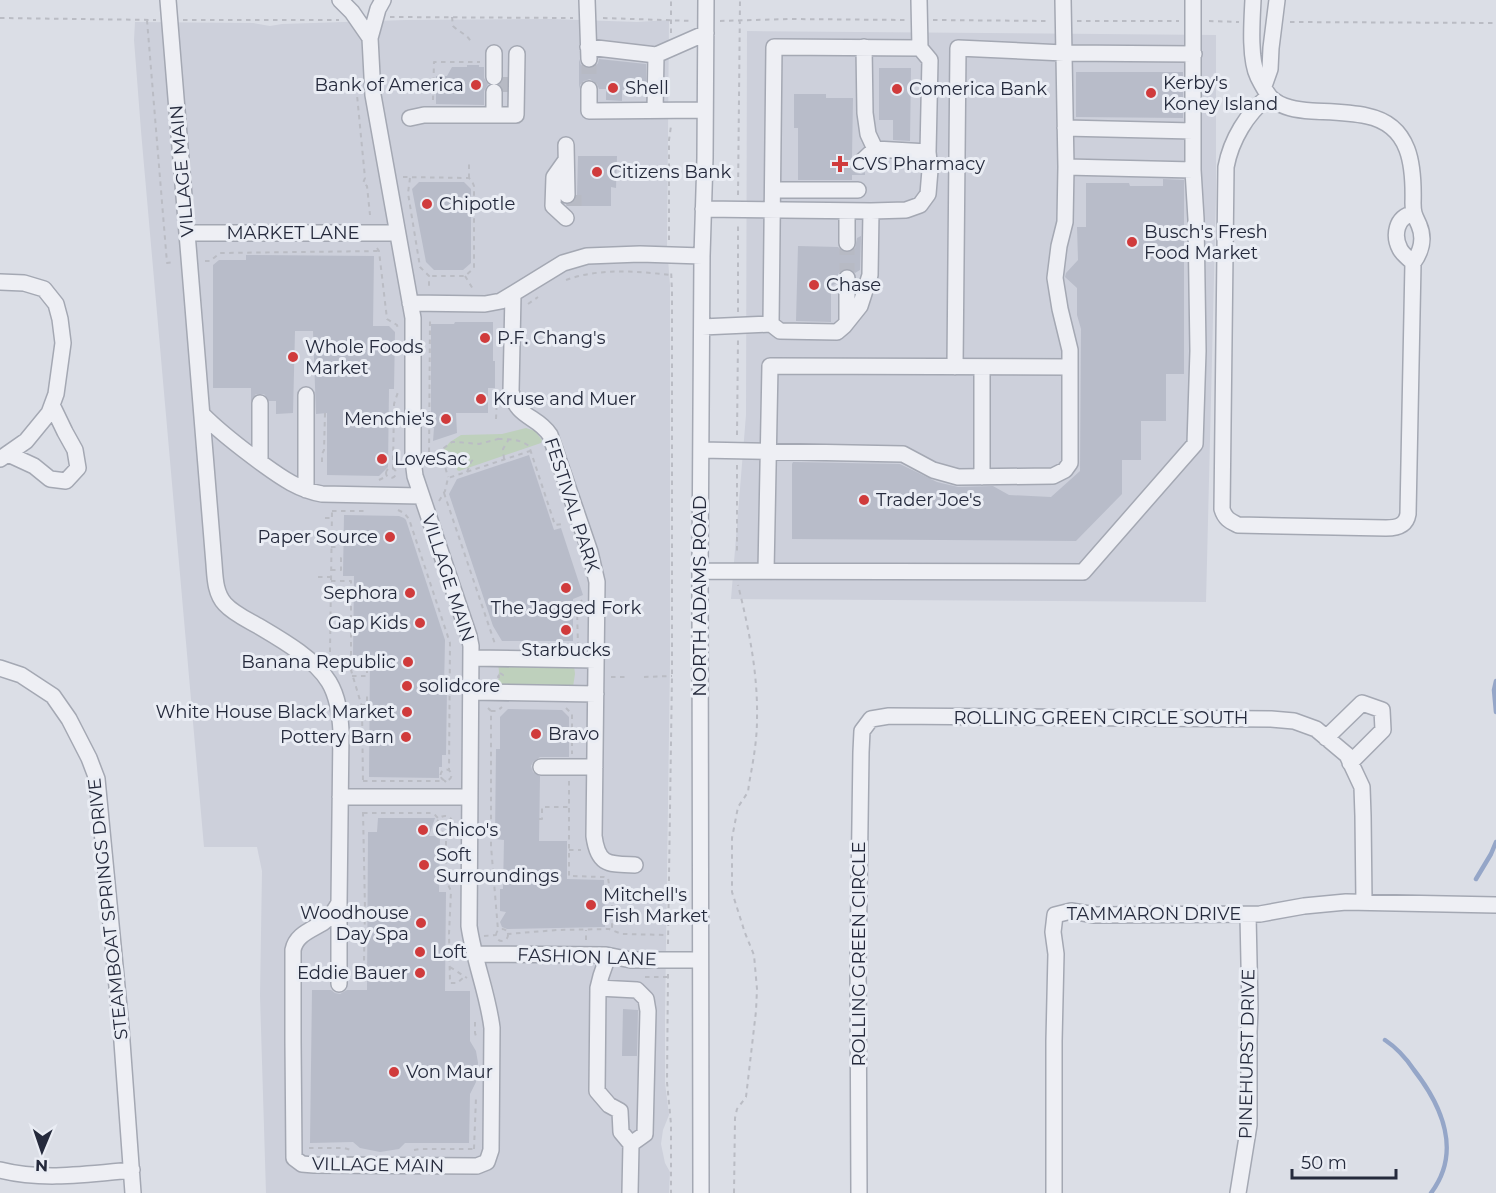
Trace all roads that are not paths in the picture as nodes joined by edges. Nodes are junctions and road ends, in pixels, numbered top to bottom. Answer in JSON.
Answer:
{"nodes":[{"id":1,"x":168,"y":0,"type":"edge"},
{"id":2,"x":340,"y":0,"type":"edge"},
{"id":3,"x":383,"y":0,"type":"edge"},
{"id":4,"x":587,"y":0,"type":"edge"},
{"id":5,"x":706,"y":0,"type":"edge"},
{"id":6,"x":919,"y":0,"type":"edge"},
{"id":7,"x":1063,"y":0,"type":"edge"},
{"id":8,"x":1193,"y":0,"type":"edge"},
{"id":9,"x":1253,"y":0,"type":"edge"},
{"id":10,"x":1277,"y":0,"type":"edge"},
{"id":11,"x":706,"y":33,"type":"junction"},
{"id":12,"x":370,"y":38,"type":"junction"},
{"id":13,"x":864,"y":48,"type":"junction"},
{"id":14,"x":920,"y":48,"type":"junction"},
{"id":15,"x":1064,"y":53,"type":"junction"},
{"id":16,"x":1194,"y":54,"type":"junction"},
{"id":17,"x":656,"y":55,"type":"junction"},
{"id":18,"x":589,"y":90,"type":"tunnel mouth"},
{"id":19,"x":1266,"y":91,"type":"junction"},
{"id":20,"x":655,"y":110,"type":"junction"},
{"id":21,"x":705,"y":110,"type":"junction"},
{"id":22,"x":501,"y":115,"type":"junction"},
{"id":23,"x":410,"y":118,"type":"dead end"},
{"id":24,"x":1065,"y":128,"type":"junction"},
{"id":25,"x":1193,"y":131,"type":"junction"},
{"id":26,"x":875,"y":149,"type":"junction"},
{"id":27,"x":928,"y":152,"type":"junction"},
{"id":28,"x":1066,"y":167,"type":"junction"},
{"id":29,"x":1193,"y":170,"type":"junction"},
{"id":30,"x":859,"y":176,"type":"junction"},
{"id":31,"x":773,"y":190,"type":"junction"},
{"id":32,"x":569,"y":204,"type":"joint"},
{"id":33,"x":704,"y":209,"type":"junction"},
{"id":34,"x":773,"y":210,"type":"junction"},
{"id":35,"x":858,"y":211,"type":"junction"},
{"id":36,"x":1413,"y":214,"type":"junction"},
{"id":37,"x":398,"y":232,"type":"junction"},
{"id":38,"x":188,"y":233,"type":"junction"},
{"id":39,"x":847,"y":243,"type":"tunnel mouth"},
{"id":40,"x":702,"y":256,"type":"junction"},
{"id":41,"x":1413,"y":263,"type":"junction"},
{"id":42,"x":847,"y":278,"type":"tunnel mouth"},
{"id":43,"x":0,"y":282,"type":"edge"},
{"id":44,"x":513,"y":294,"type":"junction"},
{"id":45,"x":410,"y":303,"type":"junction"},
{"id":46,"x":847,"y":322,"type":"junction"},
{"id":47,"x":771,"y":324,"type":"junction"},
{"id":48,"x":702,"y":327,"type":"junction"},
{"id":49,"x":955,"y":367,"type":"junction"},
{"id":50,"x":982,"y":367,"type":"junction"},
{"id":51,"x":1070,"y":367,"type":"junction"},
{"id":52,"x":306,"y":395,"type":"dead end"},
{"id":53,"x":260,"y":403,"type":"dead end"},
{"id":54,"x":52,"y":405,"type":"junction"},
{"id":55,"x":203,"y":415,"type":"junction"},
{"id":56,"x":701,"y":450,"type":"junction"},
{"id":57,"x":768,"y":451,"type":"junction"},
{"id":58,"x":4,"y":456,"type":"edge"},
{"id":59,"x":260,"y":462,"type":"junction"},
{"id":60,"x":982,"y":477,"type":"junction"},
{"id":61,"x":306,"y":490,"type":"junction"},
{"id":62,"x":422,"y":496,"type":"junction"},
{"id":63,"x":700,"y":571,"type":"junction"},
{"id":64,"x":766,"y":572,"type":"junction"},
{"id":65,"x":471,"y":658,"type":"junction"},
{"id":66,"x":596,"y":660,"type":"junction"},
{"id":67,"x":0,"y":668,"type":"edge"},
{"id":68,"x":471,"y":692,"type":"junction"},
{"id":69,"x":596,"y":694,"type":"junction"},
{"id":70,"x":871,"y":719,"type":"joint"},
{"id":71,"x":1326,"y":738,"type":"junction"},
{"id":72,"x":1350,"y":763,"type":"junction"},
{"id":73,"x":595,"y":767,"type":"junction"},
{"id":74,"x":541,"y":768,"type":"dead end"},
{"id":75,"x":340,"y":797,"type":"junction"},
{"id":76,"x":470,"y":798,"type":"junction"},
{"id":77,"x":635,"y":865,"type":"dead end"},
{"id":78,"x":1364,"y":902,"type":"junction"},
{"id":79,"x":339,"y":903,"type":"junction"},
{"id":80,"x":1496,"y":905,"type":"edge"},
{"id":81,"x":1248,"y":915,"type":"junction"},
{"id":82,"x":474,"y":954,"type":"junction"},
{"id":83,"x":608,"y":956,"type":"junction"},
{"id":84,"x":700,"y":960,"type":"junction"},
{"id":85,"x":339,"y":984,"type":"dead end"},
{"id":86,"x":598,"y":988,"type":"junction"},
{"id":87,"x":631,"y":1144,"type":"junction"},
{"id":88,"x":0,"y":1170,"type":"edge"},
{"id":89,"x":132,"y":1170,"type":"junction"},
{"id":90,"x":133,"y":1193,"type":"edge"},
{"id":91,"x":630,"y":1193,"type":"edge"},
{"id":92,"x":701,"y":1193,"type":"edge"},
{"id":93,"x":859,"y":1193,"type":"edge"},
{"id":94,"x":1054,"y":1193,"type":"edge"},
{"id":95,"x":1238,"y":1193,"type":"edge"}],
"edges":[{"from":1,"to":38,"type":"street","name":"VILLAGE MAIN"},
{"from":2,"to":12,"type":"street"},
{"from":3,"to":12,"type":"street","name":"VILLAGE MAIN"},
{"from":4,"to":17,"type":"street"},
{"from":5,"to":11,"type":"street","name":"NORTH ADAMS ROAD"},
{"from":6,"to":14,"type":"street"},
{"from":7,"to":15,"type":"street"},
{"from":8,"to":16,"type":"street"},
{"from":9,"to":19,"type":"street"},
{"from":10,"to":19,"type":"street"},
{"from":11,"to":17,"type":"street"},
{"from":11,"to":21,"type":"street","name":"NORTH ADAMS ROAD"},
{"from":12,"to":37,"type":"street","name":"VILLAGE MAIN"},
{"from":13,"to":14,"type":"street"},
{"from":13,"to":26,"type":"street"},
{"from":13,"to":31,"type":"street"},
{"from":14,"to":27,"type":"street"},
{"from":15,"to":16,"type":"street"},
{"from":15,"to":24,"type":"street"},
{"from":15,"to":49,"type":"street"},
{"from":16,"to":25,"type":"street"},
{"from":17,"to":20,"type":"street"},
{"from":18,"to":20,"type":"street"},
{"from":19,"to":36,"type":"street"},
{"from":19,"to":41,"type":"street"},
{"from":20,"to":21,"type":"street"},
{"from":21,"to":33,"type":"street","name":"NORTH ADAMS ROAD"},
{"from":22,"to":22,"type":"street"},
{"from":22,"to":23,"type":"street"},
{"from":24,"to":25,"type":"street"},
{"from":24,"to":28,"type":"street"},
{"from":25,"to":29,"type":"street"},
{"from":26,"to":27,"type":"street"},
{"from":26,"to":30,"type":"street"},
{"from":27,"to":35,"type":"street"},
{"from":28,"to":29,"type":"street"},
{"from":28,"to":51,"type":"street"},
{"from":29,"to":64,"type":"street"},
{"from":30,"to":31,"type":"street"},
{"from":30,"to":35,"type":"street"},
{"from":31,"to":34,"type":"street"},
{"from":32,"to":32,"type":"street"},
{"from":33,"to":34,"type":"street"},
{"from":33,"to":40,"type":"street","name":"NORTH ADAMS ROAD"},
{"from":34,"to":35,"type":"street"},
{"from":34,"to":47,"type":"street"},
{"from":35,"to":39,"type":"street"},
{"from":35,"to":46,"type":"street"},
{"from":36,"to":41,"type":"street"},
{"from":36,"to":41,"type":"street"},
{"from":37,"to":38,"type":"street","name":"MARKET LANE"},
{"from":37,"to":45,"type":"street","name":"VILLAGE MAIN"},
{"from":38,"to":55,"type":"street","name":"VILLAGE MAIN"},
{"from":40,"to":44,"type":"street"},
{"from":40,"to":48,"type":"street","name":"NORTH ADAMS ROAD"},
{"from":42,"to":46,"type":"street"},
{"from":43,"to":54,"type":"street"},
{"from":44,"to":45,"type":"street"},
{"from":44,"to":66,"type":"street","name":"FESTIVAL PARK"},
{"from":45,"to":62,"type":"street","name":"VILLAGE MAIN"},
{"from":46,"to":47,"type":"street"},
{"from":47,"to":48,"type":"street"},
{"from":48,"to":56,"type":"street","name":"NORTH ADAMS ROAD"},
{"from":49,"to":50,"type":"street"},
{"from":49,"to":57,"type":"street"},
{"from":50,"to":51,"type":"street"},
{"from":50,"to":60,"type":"street"},
{"from":51,"to":60,"type":"street"},
{"from":52,"to":61,"type":"street"},
{"from":53,"to":59,"type":"street"},
{"from":54,"to":58,"type":"street"},
{"from":54,"to":58,"type":"street"},
{"from":55,"to":59,"type":"street"},
{"from":55,"to":75,"type":"street","name":"VILLAGE MAIN"},
{"from":56,"to":57,"type":"street"},
{"from":56,"to":63,"type":"street","name":"NORTH ADAMS ROAD"},
{"from":57,"to":60,"type":"street"},
{"from":57,"to":64,"type":"street"},
{"from":59,"to":61,"type":"street"},
{"from":61,"to":62,"type":"street"},
{"from":62,"to":65,"type":"street","name":"VILLAGE MAIN"},
{"from":63,"to":64,"type":"street"},
{"from":63,"to":84,"type":"street","name":"NORTH ADAMS ROAD"},
{"from":65,"to":66,"type":"street"},
{"from":65,"to":68,"type":"street","name":"VILLAGE MAIN"},
{"from":66,"to":69,"type":"street","name":"FESTIVAL PARK"},
{"from":67,"to":89,"type":"street","name":"STEAMBOAT SPRINGS DRIVE"},
{"from":68,"to":69,"type":"street"},
{"from":68,"to":76,"type":"street","name":"VILLAGE MAIN"},
{"from":69,"to":73,"type":"street","name":"FESTIVAL PARK"},
{"from":70,"to":71,"type":"street","name":"ROLLING GREEN CIRCLE SOUTH"},
{"from":70,"to":93,"type":"street","name":"ROLLING GREEN CIRCLE"},
{"from":71,"to":72,"type":"street","name":"ROLLING GREEN CIRCLE SOUTH"},
{"from":71,"to":72,"type":"street"},
{"from":72,"to":78,"type":"street","name":"ROLLING GREEN CIRCLE SOUTH"},
{"from":73,"to":74,"type":"street"},
{"from":73,"to":77,"type":"street","name":"FESTIVAL PARK"},
{"from":75,"to":76,"type":"street"},
{"from":75,"to":79,"type":"street","name":"VILLAGE MAIN"},
{"from":76,"to":82,"type":"street","name":"VILLAGE MAIN"},
{"from":78,"to":80,"type":"street","name":"TAMMARON DRIVE"},
{"from":78,"to":81,"type":"street","name":"TAMMARON DRIVE"},
{"from":79,"to":82,"type":"street","name":"VILLAGE MAIN"},
{"from":79,"to":85,"type":"street"},
{"from":81,"to":94,"type":"street","name":"TAMMARON DRIVE"},
{"from":81,"to":95,"type":"street","name":"PINEHURST DRIVE"},
{"from":82,"to":83,"type":"street","name":"FASHION LANE"},
{"from":83,"to":84,"type":"street","name":"FASHION LANE"},
{"from":83,"to":86,"type":"street"},
{"from":84,"to":92,"type":"street","name":"NORTH ADAMS ROAD"},
{"from":86,"to":87,"type":"street"},
{"from":86,"to":87,"type":"street"},
{"from":87,"to":91,"type":"street"},
{"from":88,"to":89,"type":"street"},
{"from":89,"to":90,"type":"street","name":"STEAMBOAT SPRINGS DRIVE"}]}
